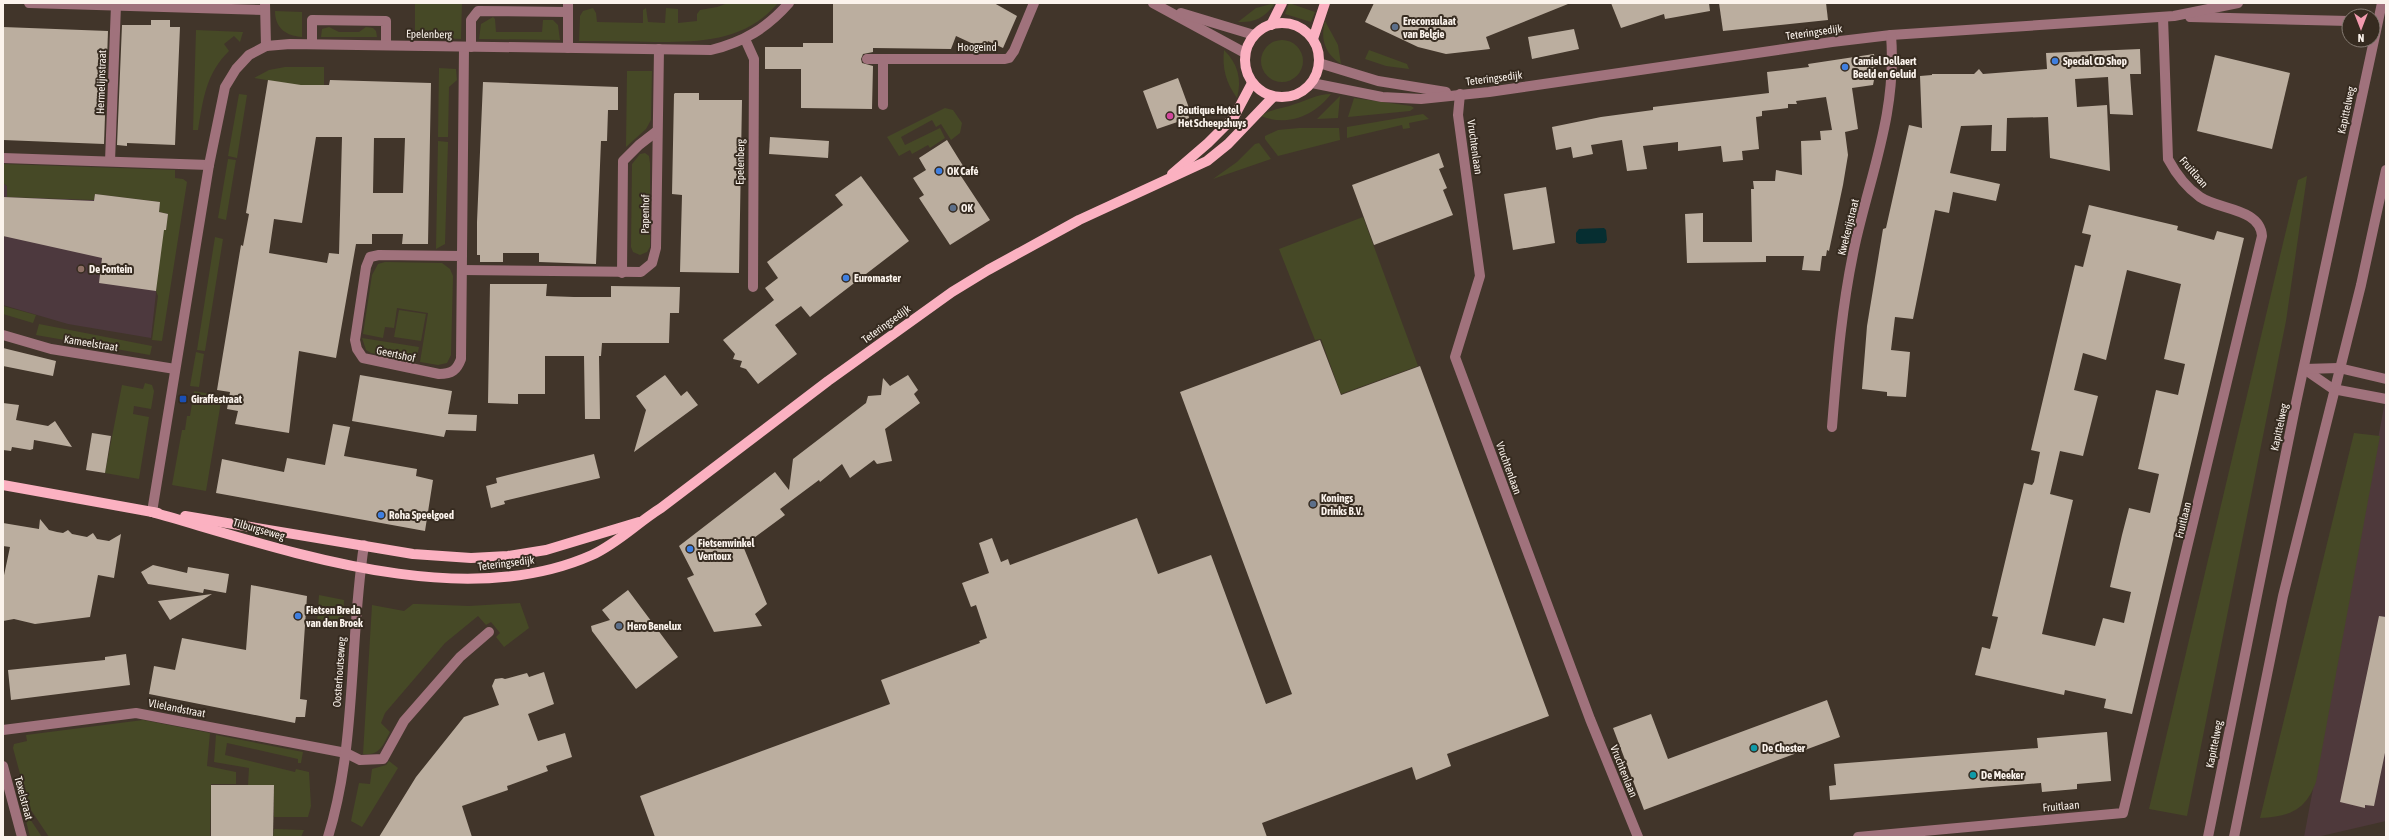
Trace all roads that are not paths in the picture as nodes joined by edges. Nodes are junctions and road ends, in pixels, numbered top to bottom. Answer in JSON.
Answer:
{"nodes":[{"id":1,"x":29,"y":3,"type":"edge"},
{"id":2,"x":789,"y":3,"type":"edge"},
{"id":3,"x":1034,"y":3,"type":"edge"},
{"id":4,"x":1153,"y":3,"type":"edge"},
{"id":5,"x":1282,"y":3,"type":"edge"},
{"id":6,"x":1326,"y":3,"type":"edge"},
{"id":7,"x":2238,"y":3,"type":"edge"},
{"id":8,"x":91,"y":4,"type":"edge"},
{"id":9,"x":116,"y":5,"type":"junction"},
{"id":10,"x":265,"y":7,"type":"edge"},
{"id":11,"x":568,"y":7,"type":"edge"},
{"id":12,"x":1163,"y":8,"type":"junction"},
{"id":13,"x":2174,"y":16,"type":"junction"},
{"id":14,"x":2163,"y":17,"type":"junction"},
{"id":15,"x":2341,"y":21,"type":"edge"},
{"id":16,"x":1271,"y":25,"type":"junction"},
{"id":17,"x":1254,"y":35,"type":"junction"},
{"id":18,"x":1891,"y":35,"type":"junction"},
{"id":19,"x":745,"y":39,"type":"junction"},
{"id":20,"x":1313,"y":39,"type":"junction"},
{"id":21,"x":312,"y":44,"type":"junction"},
{"id":22,"x":386,"y":45,"type":"junction"},
{"id":23,"x":266,"y":46,"type":"junction"},
{"id":24,"x":467,"y":47,"type":"junction"},
{"id":25,"x":568,"y":48,"type":"junction"},
{"id":26,"x":2373,"y":48,"type":"edge"},
{"id":27,"x":659,"y":49,"type":"junction"},
{"id":28,"x":1245,"y":54,"type":"junction"},
{"id":29,"x":867,"y":58,"type":"dead end"},
{"id":30,"x":883,"y":59,"type":"junction"},
{"id":31,"x":1319,"y":63,"type":"junction"},
{"id":32,"x":1252,"y":83,"type":"junction"},
{"id":33,"x":1312,"y":83,"type":"junction"},
{"id":34,"x":1460,"y":94,"type":"junction"},
{"id":35,"x":1273,"y":97,"type":"junction"},
{"id":36,"x":883,"y":105,"type":"dead end"},
{"id":37,"x":657,"y":131,"type":"junction"},
{"id":38,"x":3,"y":158,"type":"edge"},
{"id":39,"x":110,"y":161,"type":"junction"},
{"id":40,"x":209,"y":165,"type":"junction"},
{"id":41,"x":2386,"y":170,"type":"edge"},
{"id":42,"x":1167,"y":178,"type":"junction"},
{"id":43,"x":462,"y":256,"type":"junction"},
{"id":44,"x":462,"y":270,"type":"junction"},
{"id":45,"x":622,"y":273,"type":"junction"},
{"id":46,"x":753,"y":287,"type":"dead end"},
{"id":47,"x":3,"y":335,"type":"edge"},
{"id":48,"x":2339,"y":368,"type":"junction"},
{"id":49,"x":175,"y":369,"type":"junction"},
{"id":50,"x":2304,"y":369,"type":"junction"},
{"id":51,"x":2386,"y":379,"type":"edge"},
{"id":52,"x":2334,"y":389,"type":"junction"},
{"id":53,"x":2386,"y":399,"type":"edge"},
{"id":54,"x":1832,"y":427,"type":"dead end"},
{"id":55,"x":3,"y":485,"type":"edge"},
{"id":56,"x":152,"y":512,"type":"junction"},
{"id":57,"x":641,"y":521,"type":"junction"},
{"id":58,"x":364,"y":545,"type":"junction"},
{"id":59,"x":361,"y":566,"type":"junction"},
{"id":60,"x":489,"y":632,"type":"dead end"},
{"id":61,"x":3,"y":730,"type":"edge"},
{"id":62,"x":346,"y":753,"type":"junction"},
{"id":63,"x":3,"y":766,"type":"edge"},
{"id":64,"x":22,"y":837,"type":"edge"},
{"id":65,"x":328,"y":837,"type":"edge"},
{"id":66,"x":1638,"y":837,"type":"edge"},
{"id":67,"x":1858,"y":837,"type":"edge"},
{"id":68,"x":2208,"y":837,"type":"edge"},
{"id":69,"x":2234,"y":837,"type":"edge"}],
"edges":[{"from":1,"to":8,"type":"street"},
{"from":2,"to":19,"type":"street","name":"Epelenberg"},
{"from":3,"to":30,"type":"street","name":"Hoogeind"},
{"from":4,"to":12,"type":"street"},
{"from":5,"to":16,"type":"main road"},
{"from":6,"to":20,"type":"main road"},
{"from":7,"to":13,"type":"street","name":"Teteringsedijk"},
{"from":8,"to":9,"type":"street"},
{"from":9,"to":10,"type":"street"},
{"from":9,"to":39,"type":"street","name":"Hermelijnstraat"},
{"from":10,"to":23,"type":"street"},
{"from":11,"to":24,"type":"street"},
{"from":11,"to":25,"type":"street"},
{"from":12,"to":17,"type":"street"},
{"from":12,"to":28,"type":"street"},
{"from":13,"to":14,"type":"street","name":"Teteringsedijk"},
{"from":13,"to":15,"type":"street","name":"Teteringsedijk"},
{"from":14,"to":18,"type":"street","name":"Teteringsedijk"},
{"from":14,"to":67,"type":"street","name":"Fruitlaan"},
{"from":16,"to":17,"type":"main road"},
{"from":16,"to":20,"type":"main road"},
{"from":17,"to":28,"type":"main road"},
{"from":18,"to":34,"type":"street","name":"Teteringsedijk"},
{"from":18,"to":54,"type":"street","name":"Kwekerijstraat"},
{"from":19,"to":27,"type":"street","name":"Epelenberg"},
{"from":19,"to":46,"type":"street","name":"Epelenberg"},
{"from":20,"to":31,"type":"main road"},
{"from":21,"to":22,"type":"street","name":"Epelenberg"},
{"from":21,"to":22,"type":"street"},
{"from":21,"to":23,"type":"street","name":"Epelenberg"},
{"from":22,"to":24,"type":"street","name":"Epelenberg"},
{"from":23,"to":40,"type":"street"},
{"from":24,"to":25,"type":"street","name":"Epelenberg"},
{"from":24,"to":43,"type":"street","name":"Geertshof"},
{"from":25,"to":27,"type":"street","name":"Epelenberg"},
{"from":26,"to":50,"type":"street","name":"Kapittelweg"},
{"from":27,"to":37,"type":"street","name":"Papenhof"},
{"from":28,"to":32,"type":"main road"},
{"from":29,"to":30,"type":"street","name":"Hoogeind"},
{"from":30,"to":36,"type":"street"},
{"from":31,"to":33,"type":"main road"},
{"from":31,"to":34,"type":"street","name":"Teteringsedijk"},
{"from":32,"to":35,"type":"main road"},
{"from":32,"to":42,"type":"main road","name":"Teteringsedijk"},
{"from":33,"to":34,"type":"street","name":"Teteringsedijk"},
{"from":33,"to":35,"type":"main road"},
{"from":34,"to":66,"type":"street","name":"Vruchtenlaan"},
{"from":35,"to":42,"type":"main road","name":"Teteringsedijk"},
{"from":37,"to":45,"type":"street","name":"Papenhof"},
{"from":37,"to":45,"type":"street","name":"Papenhof"},
{"from":38,"to":39,"type":"street"},
{"from":39,"to":40,"type":"street"},
{"from":40,"to":49,"type":"street"},
{"from":41,"to":48,"type":"street"},
{"from":42,"to":57,"type":"main road","name":"Teteringsedijk"},
{"from":43,"to":44,"type":"street","name":"Geertshof"},
{"from":43,"to":44,"type":"street","name":"Geertshof"},
{"from":44,"to":45,"type":"street","name":"Papenhof"},
{"from":47,"to":49,"type":"street","name":"Kameelstraat"},
{"from":48,"to":50,"type":"street"},
{"from":48,"to":51,"type":"street"},
{"from":48,"to":52,"type":"street"},
{"from":49,"to":56,"type":"street"},
{"from":50,"to":52,"type":"street"},
{"from":50,"to":68,"type":"street","name":"Kapittelweg"},
{"from":52,"to":53,"type":"street"},
{"from":52,"to":69,"type":"street"},
{"from":55,"to":56,"type":"main road","name":"Tilburgseweg"},
{"from":56,"to":58,"type":"main road","name":"Tilburgseweg"},
{"from":56,"to":59,"type":"main road","name":"Tilburgseweg"},
{"from":57,"to":58,"type":"main road","name":"Teteringsedijk"},
{"from":57,"to":59,"type":"main road","name":"Teteringsedijk"},
{"from":58,"to":59,"type":"street","name":"Oosterhoutseweg"},
{"from":59,"to":62,"type":"street","name":"Oosterhoutseweg"},
{"from":60,"to":62,"type":"street"},
{"from":61,"to":62,"type":"street","name":"Vlielandstraat"},
{"from":62,"to":65,"type":"street","name":"Oosterhoutseweg"},
{"from":63,"to":64,"type":"street","name":"Texelstraat"}]}
